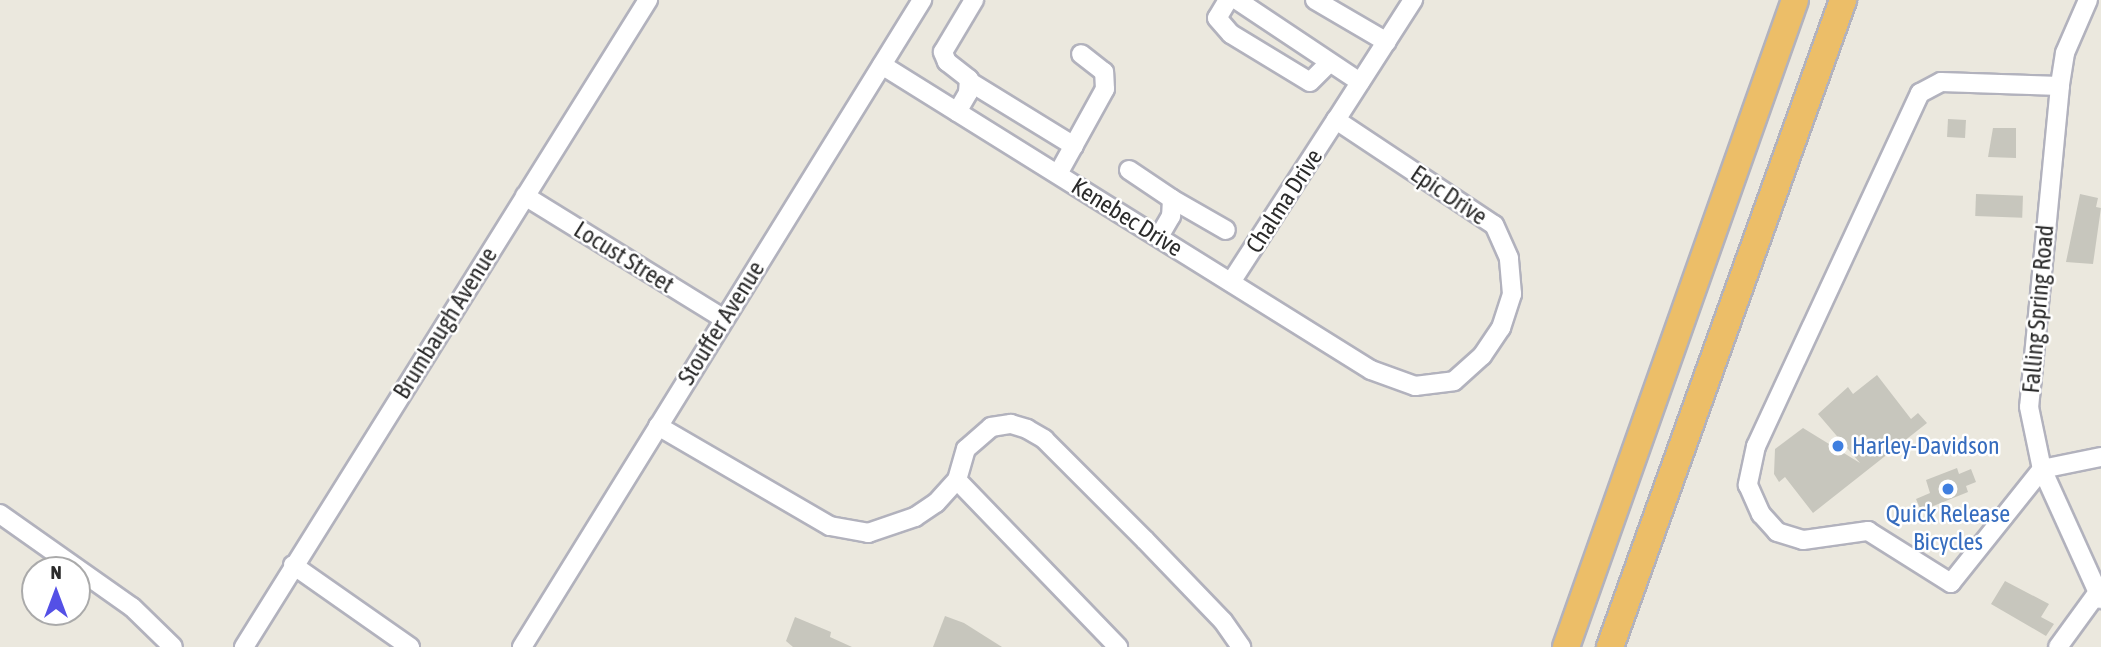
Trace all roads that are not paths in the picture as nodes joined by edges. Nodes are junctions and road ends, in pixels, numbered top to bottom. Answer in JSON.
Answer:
{"nodes":[{"id":1,"x":648,"y":0,"type":"edge"},
{"id":2,"x":922,"y":0,"type":"edge"},
{"id":3,"x":974,"y":0,"type":"edge"},
{"id":4,"x":1228,"y":0,"type":"edge"},
{"id":5,"x":1237,"y":0,"type":"edge"},
{"id":6,"x":1315,"y":0,"type":"edge"},
{"id":7,"x":1413,"y":0,"type":"edge"},
{"id":8,"x":1778,"y":0,"type":"edge"},
{"id":9,"x":1795,"y":0,"type":"edge"},
{"id":10,"x":1843,"y":0,"type":"edge"},
{"id":11,"x":1862,"y":0,"type":"edge"},
{"id":12,"x":2083,"y":3,"type":"edge"},
{"id":13,"x":1387,"y":42,"type":"junction"},
{"id":14,"x":1081,"y":54,"type":"dead end"},
{"id":15,"x":1329,"y":63,"type":"junction"},
{"id":16,"x":882,"y":65,"type":"junction"},
{"id":17,"x":970,"y":82,"type":"junction"},
{"id":18,"x":1360,"y":82,"type":"junction"},
{"id":19,"x":2060,"y":86,"type":"junction"},
{"id":20,"x":957,"y":112,"type":"junction"},
{"id":21,"x":1336,"y":120,"type":"junction"},
{"id":22,"x":1074,"y":146,"type":"junction"},
{"id":23,"x":1129,"y":170,"type":"dead end"},
{"id":24,"x":1058,"y":174,"type":"junction"},
{"id":25,"x":525,"y":196,"type":"junction"},
{"id":26,"x":1172,"y":199,"type":"junction"},
{"id":27,"x":1226,"y":230,"type":"dead end"},
{"id":28,"x":1159,"y":237,"type":"junction"},
{"id":29,"x":1700,"y":267,"type":"junction"},
{"id":30,"x":1231,"y":282,"type":"junction"},
{"id":31,"x":724,"y":318,"type":"junction"},
{"id":32,"x":1371,"y":370,"type":"joint"},
{"id":33,"x":1704,"y":384,"type":"junction"},
{"id":34,"x":658,"y":426,"type":"junction"},
{"id":35,"x":2101,"y":457,"type":"edge"},
{"id":36,"x":2042,"y":469,"type":"junction"},
{"id":37,"x":957,"y":480,"type":"junction"},
{"id":38,"x":0,"y":514,"type":"edge"},
{"id":39,"x":293,"y":565,"type":"junction"},
{"id":40,"x":2099,"y":595,"type":"edge"},
{"id":41,"x":173,"y":647,"type":"edge"},
{"id":42,"x":244,"y":647,"type":"edge"},
{"id":43,"x":410,"y":647,"type":"edge"},
{"id":44,"x":522,"y":647,"type":"edge"},
{"id":45,"x":1118,"y":647,"type":"edge"},
{"id":46,"x":1241,"y":647,"type":"edge"},
{"id":47,"x":1566,"y":647,"type":"edge"},
{"id":48,"x":1610,"y":647,"type":"edge"},
{"id":49,"x":2059,"y":647,"type":"edge"}],
"edges":[{"from":1,"to":25,"type":"street","name":"Brumbaugh Avenue"},
{"from":2,"to":16,"type":"street","name":"Stouffer Avenue"},
{"from":3,"to":17,"type":"street"},
{"from":4,"to":15,"type":"street"},
{"from":5,"to":15,"type":"street"},
{"from":6,"to":13,"type":"street"},
{"from":7,"to":13,"type":"street"},
{"from":8,"to":29,"type":"highway"},
{"from":9,"to":29,"type":"highway"},
{"from":10,"to":33,"type":"highway"},
{"from":11,"to":33,"type":"highway"},
{"from":12,"to":19,"type":"street","name":"Falling Spring Road"},
{"from":13,"to":18,"type":"street"},
{"from":14,"to":22,"type":"street"},
{"from":15,"to":18,"type":"street"},
{"from":16,"to":20,"type":"street","name":"Kenebec Drive"},
{"from":16,"to":31,"type":"street","name":"Stouffer Avenue"},
{"from":17,"to":20,"type":"street"},
{"from":17,"to":22,"type":"street"},
{"from":18,"to":21,"type":"street"},
{"from":19,"to":36,"type":"street","name":"Falling Spring Road"},
{"from":19,"to":36,"type":"street"},
{"from":20,"to":24,"type":"street","name":"Kenebec Drive"},
{"from":21,"to":30,"type":"street","name":"Chalma Drive"},
{"from":21,"to":32,"type":"street","name":"Epic Drive"},
{"from":22,"to":24,"type":"street"},
{"from":23,"to":26,"type":"street"},
{"from":24,"to":28,"type":"street","name":"Kenebec Drive"},
{"from":25,"to":31,"type":"street","name":"Locust Street"},
{"from":25,"to":39,"type":"street","name":"Brumbaugh Avenue"},
{"from":26,"to":27,"type":"street"},
{"from":26,"to":28,"type":"street"},
{"from":28,"to":30,"type":"street","name":"Kenebec Drive"},
{"from":29,"to":47,"type":"highway"},
{"from":30,"to":32,"type":"street","name":"Kenebec Drive"},
{"from":31,"to":34,"type":"street","name":"Stouffer Avenue"},
{"from":33,"to":48,"type":"highway"},
{"from":34,"to":37,"type":"street"},
{"from":34,"to":44,"type":"street","name":"Stouffer Avenue"},
{"from":35,"to":36,"type":"street"},
{"from":36,"to":40,"type":"street","name":"Falling Spring Road"},
{"from":37,"to":45,"type":"street"},
{"from":37,"to":46,"type":"street"},
{"from":38,"to":41,"type":"street"},
{"from":39,"to":42,"type":"street","name":"Brumbaugh Avenue"},
{"from":39,"to":43,"type":"street"},
{"from":40,"to":49,"type":"street"}]}
